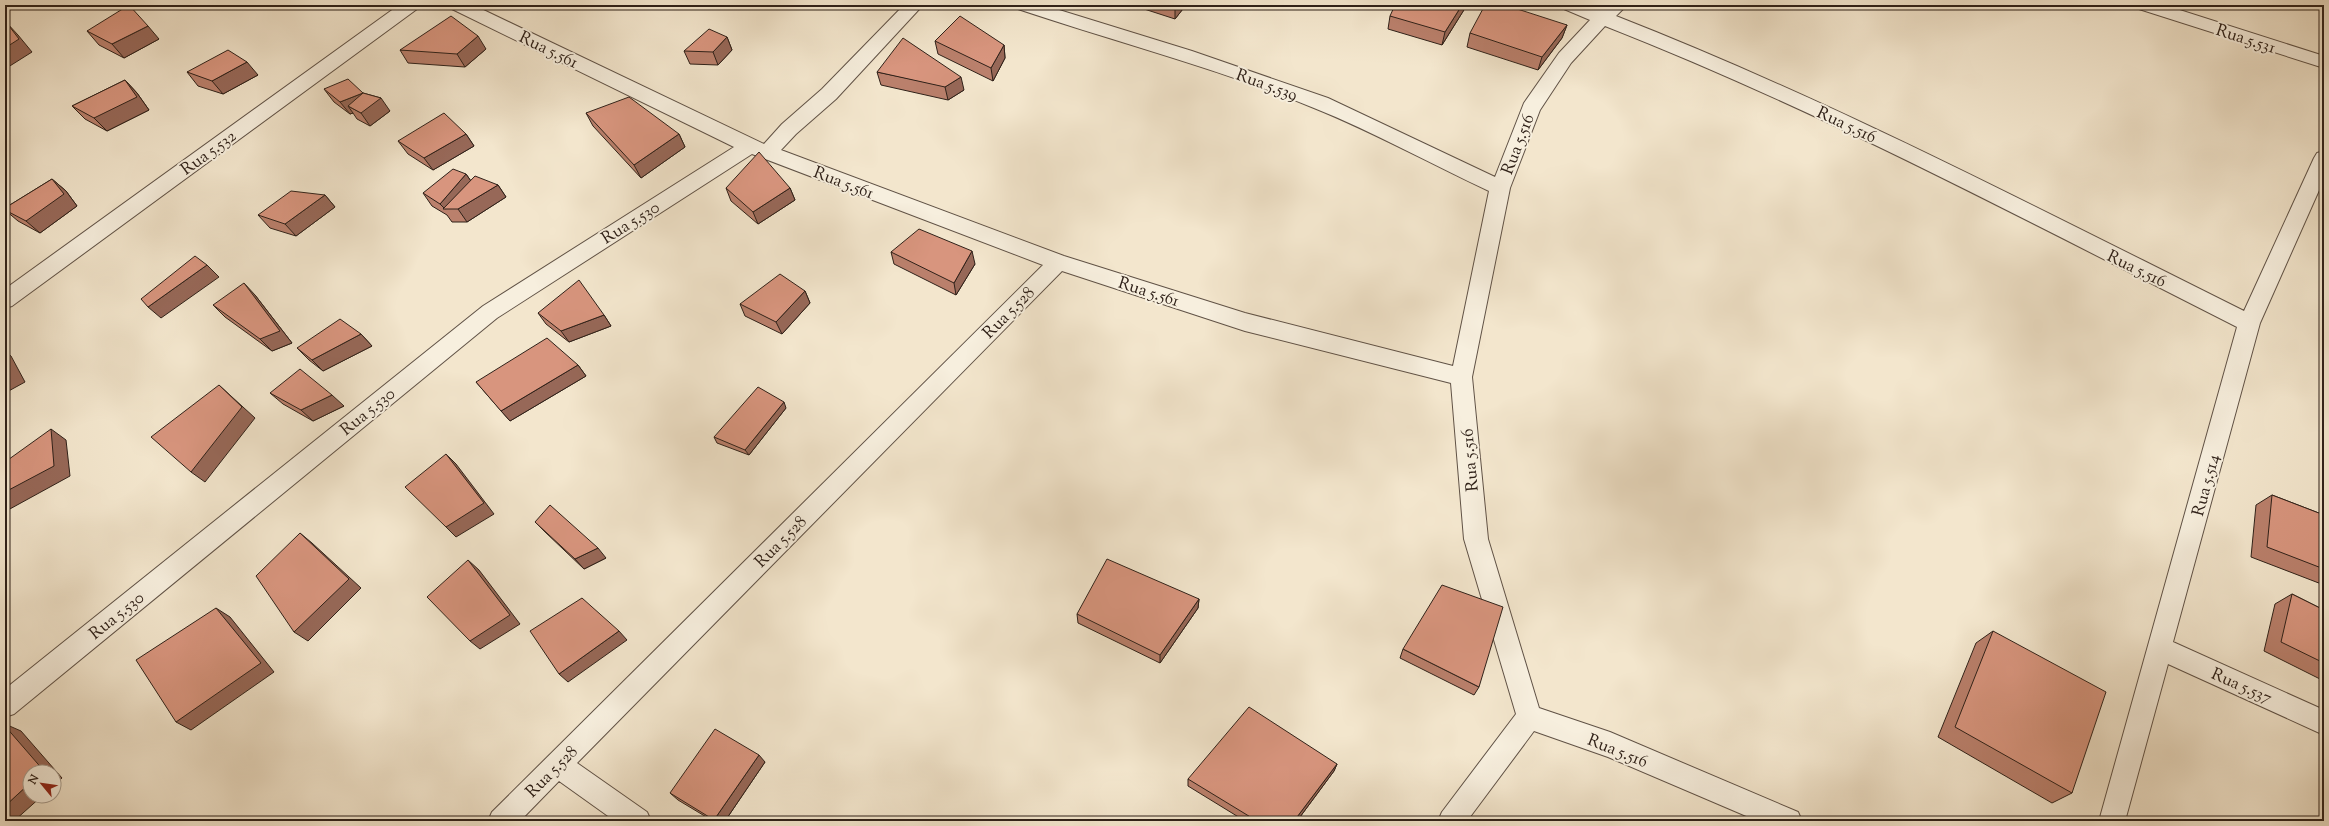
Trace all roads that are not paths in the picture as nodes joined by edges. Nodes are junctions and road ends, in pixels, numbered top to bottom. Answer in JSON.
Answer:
{"nodes":[{"id":1,"x":411,"y":5,"type":"edge"},
{"id":2,"x":458,"y":5,"type":"edge"},
{"id":3,"x":914,"y":5,"type":"edge"},
{"id":4,"x":1024,"y":5,"type":"edge"},
{"id":5,"x":1570,"y":5,"type":"edge"},
{"id":6,"x":1618,"y":5,"type":"edge"},
{"id":7,"x":2146,"y":5,"type":"edge"},
{"id":8,"x":1601,"y":18,"type":"junction"},
{"id":9,"x":2324,"y":62,"type":"edge"},
{"id":10,"x":759,"y":149,"type":"junction"},
{"id":11,"x":2324,"y":158,"type":"edge"},
{"id":12,"x":1500,"y":188,"type":"junction"},
{"id":13,"x":1058,"y":262,"type":"junction"},
{"id":14,"x":5,"y":300,"type":"edge"},
{"id":15,"x":2249,"y":323,"type":"junction"},
{"id":16,"x":1461,"y":377,"type":"junction"},
{"id":17,"x":2160,"y":648,"type":"junction"},
{"id":18,"x":5,"y":704,"type":"edge"},
{"id":19,"x":1529,"y":717,"type":"junction"},
{"id":20,"x":2324,"y":723,"type":"edge"},
{"id":21,"x":557,"y":765,"type":"junction"},
{"id":22,"x":502,"y":821,"type":"edge"},
{"id":23,"x":638,"y":821,"type":"edge"},
{"id":24,"x":1451,"y":821,"type":"edge"},
{"id":25,"x":1789,"y":821,"type":"edge"},
{"id":26,"x":2112,"y":821,"type":"edge"}],
"edges":[{"from":1,"to":14,"type":"street","name":"Rua 5.532"},
{"from":2,"to":10,"type":"street","name":"Rua 5.561"},
{"from":3,"to":10,"type":"street","name":"Rua 5.530"},
{"from":4,"to":12,"type":"street","name":"Rua 5.539"},
{"from":5,"to":8,"type":"street"},
{"from":6,"to":8,"type":"street"},
{"from":7,"to":9,"type":"street","name":"Rua 5.531"},
{"from":8,"to":12,"type":"street","name":"Rua 5.516"},
{"from":8,"to":15,"type":"street","name":"Rua 5.516"},
{"from":10,"to":13,"type":"street","name":"Rua 5.561"},
{"from":10,"to":18,"type":"street","name":"Rua 5.530"},
{"from":11,"to":15,"type":"street","name":"Rua 5.514"},
{"from":12,"to":16,"type":"street","name":"Rua 5.516"},
{"from":13,"to":16,"type":"street","name":"Rua 5.561"},
{"from":13,"to":21,"type":"street","name":"Rua 5.528"},
{"from":15,"to":17,"type":"street","name":"Rua 5.514"},
{"from":16,"to":19,"type":"street","name":"Rua 5.516"},
{"from":17,"to":20,"type":"street","name":"Rua 5.537"},
{"from":17,"to":26,"type":"street","name":"Rua 5.514"},
{"from":19,"to":24,"type":"street"},
{"from":19,"to":25,"type":"street","name":"Rua 5.516"},
{"from":21,"to":22,"type":"street","name":"Rua 5.528"},
{"from":21,"to":23,"type":"street"}]}
